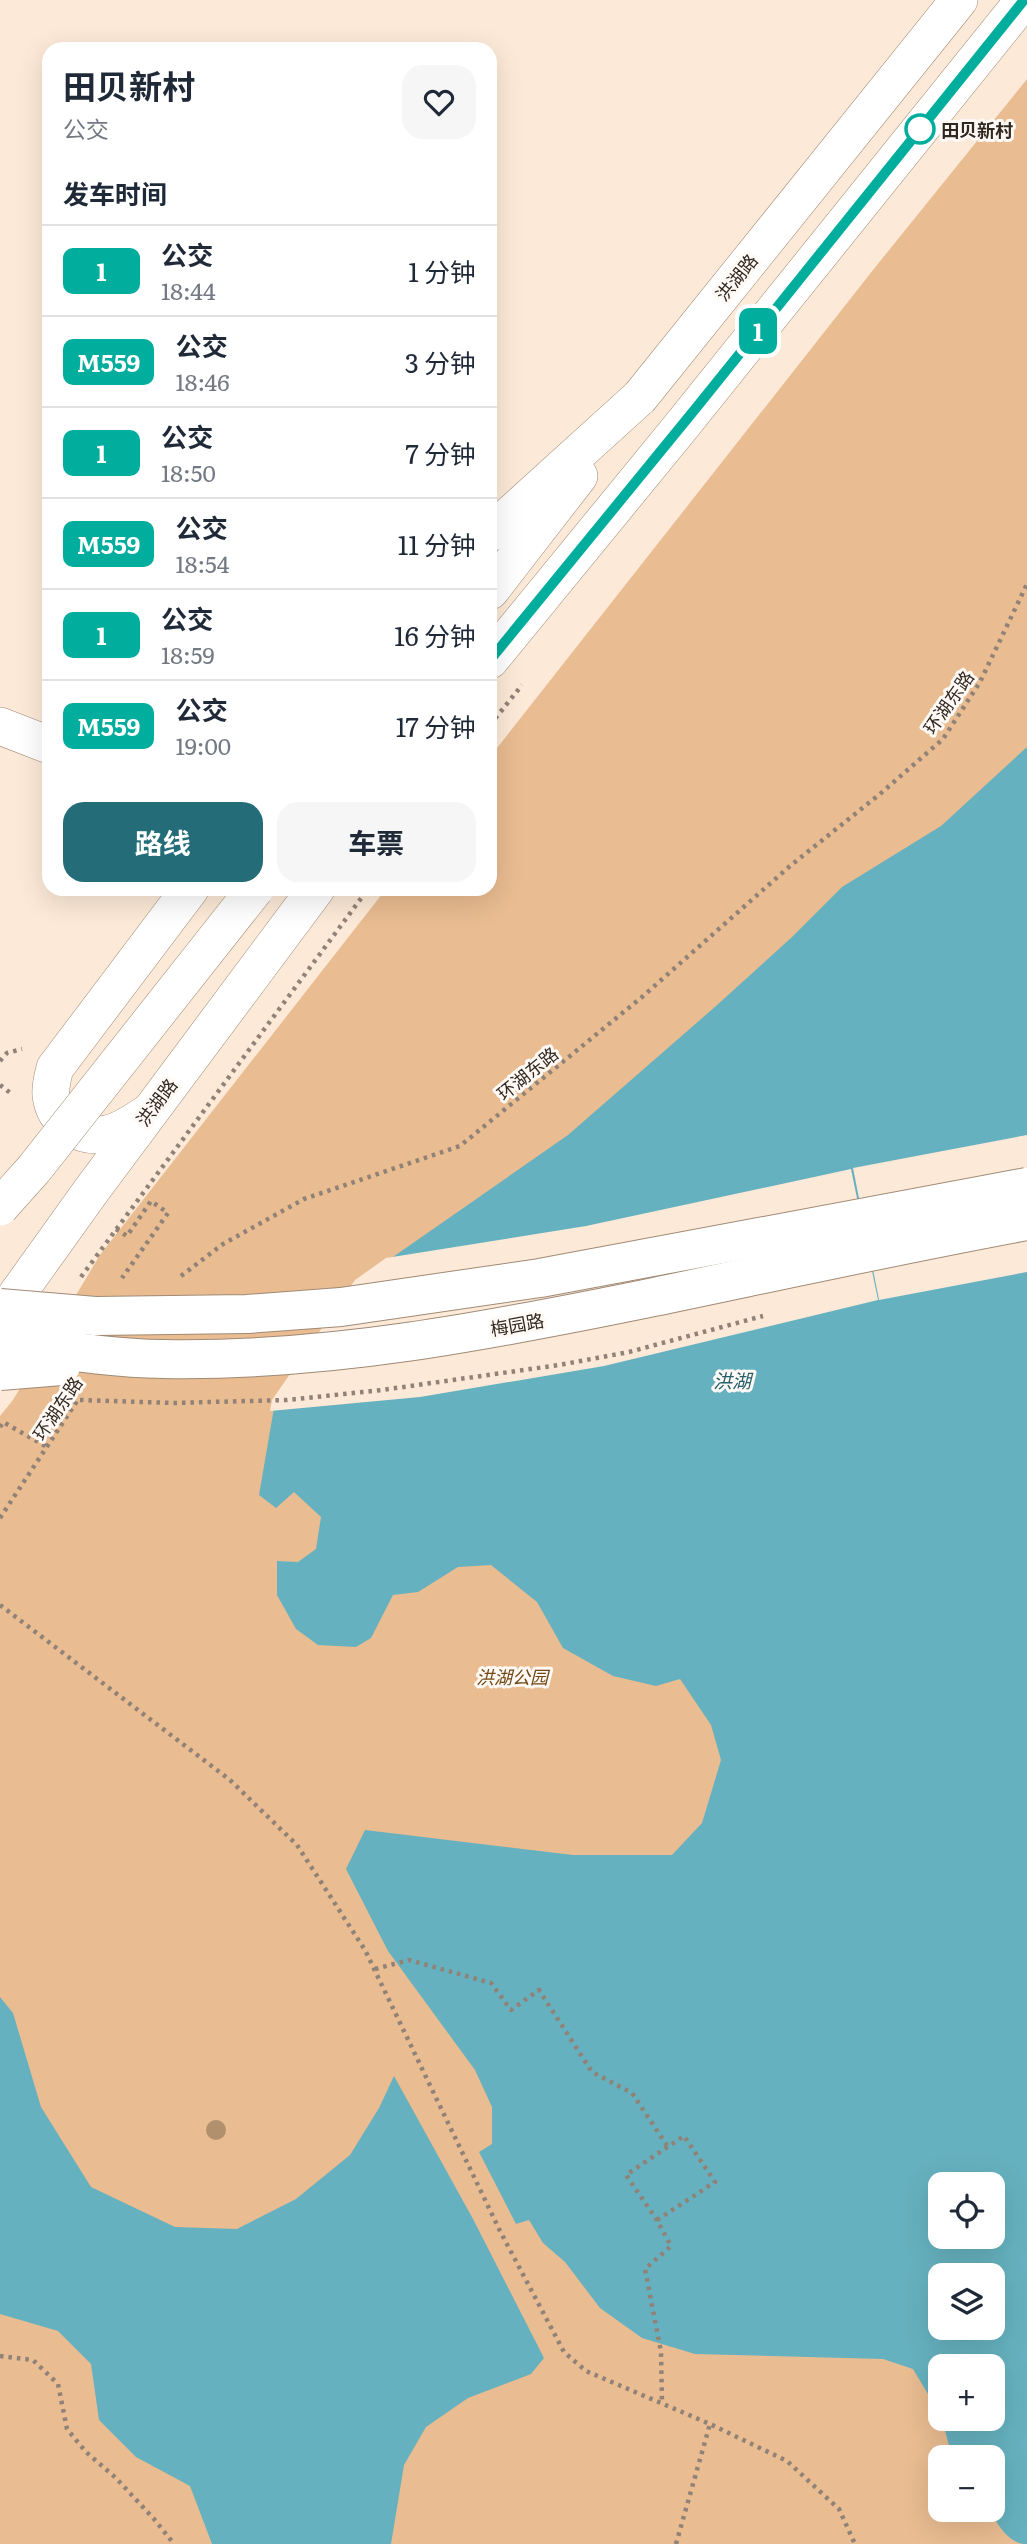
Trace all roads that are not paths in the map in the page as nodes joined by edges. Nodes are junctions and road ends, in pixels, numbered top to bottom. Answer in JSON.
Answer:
{"nodes":[{"id":1,"x":959,"y":0,"type":"edge"},
{"id":2,"x":1024,"y":0,"type":"edge"},
{"id":3,"x":640,"y":397,"type":"junction"},
{"id":4,"x":497,"y":527,"type":"edge"},
{"id":5,"x":497,"y":583,"type":"edge"},
{"id":6,"x":497,"y":651,"type":"edge"},
{"id":7,"x":0,"y":726,"type":"edge"},
{"id":8,"x":42,"y":743,"type":"edge"},
{"id":9,"x":185,"y":896,"type":"edge"},
{"id":10,"x":249,"y":896,"type":"edge"},
{"id":11,"x":311,"y":896,"type":"edge"},
{"id":12,"x":149,"y":1112,"type":"junction"},
{"id":13,"x":1027,"y":1187,"type":"edge"},
{"id":14,"x":0,"y":1207,"type":"edge"},
{"id":15,"x":1027,"y":1221,"type":"edge"},
{"id":16,"x":0,"y":1308,"type":"edge"},
{"id":17,"x":0,"y":1318,"type":"edge"},
{"id":18,"x":0,"y":1342,"type":"edge"},
{"id":19,"x":163,"y":1359,"type":"junction"},
{"id":20,"x":0,"y":1371,"type":"edge"}],
"edges":[{"from":1,"to":3,"type":"street","name":"洪湖路"},
{"from":2,"to":6,"type":"street"},
{"from":3,"to":4,"type":"street","name":"洪湖路"},
{"from":3,"to":5,"type":"street"},
{"from":7,"to":8,"type":"street"},
{"from":9,"to":12,"type":"street"},
{"from":10,"to":14,"type":"street","bridge":true},
{"from":11,"to":12,"type":"street","name":"洪湖路"},
{"from":12,"to":17,"type":"street","name":"洪湖路"},
{"from":13,"to":16,"type":"main road","bridge":true},
{"from":15,"to":19,"type":"main road","name":"梅园路","bridge":true},
{"from":18,"to":19,"type":"main road","name":"梅园路","bridge":true},
{"from":19,"to":20,"type":"main road","bridge":true}]}
